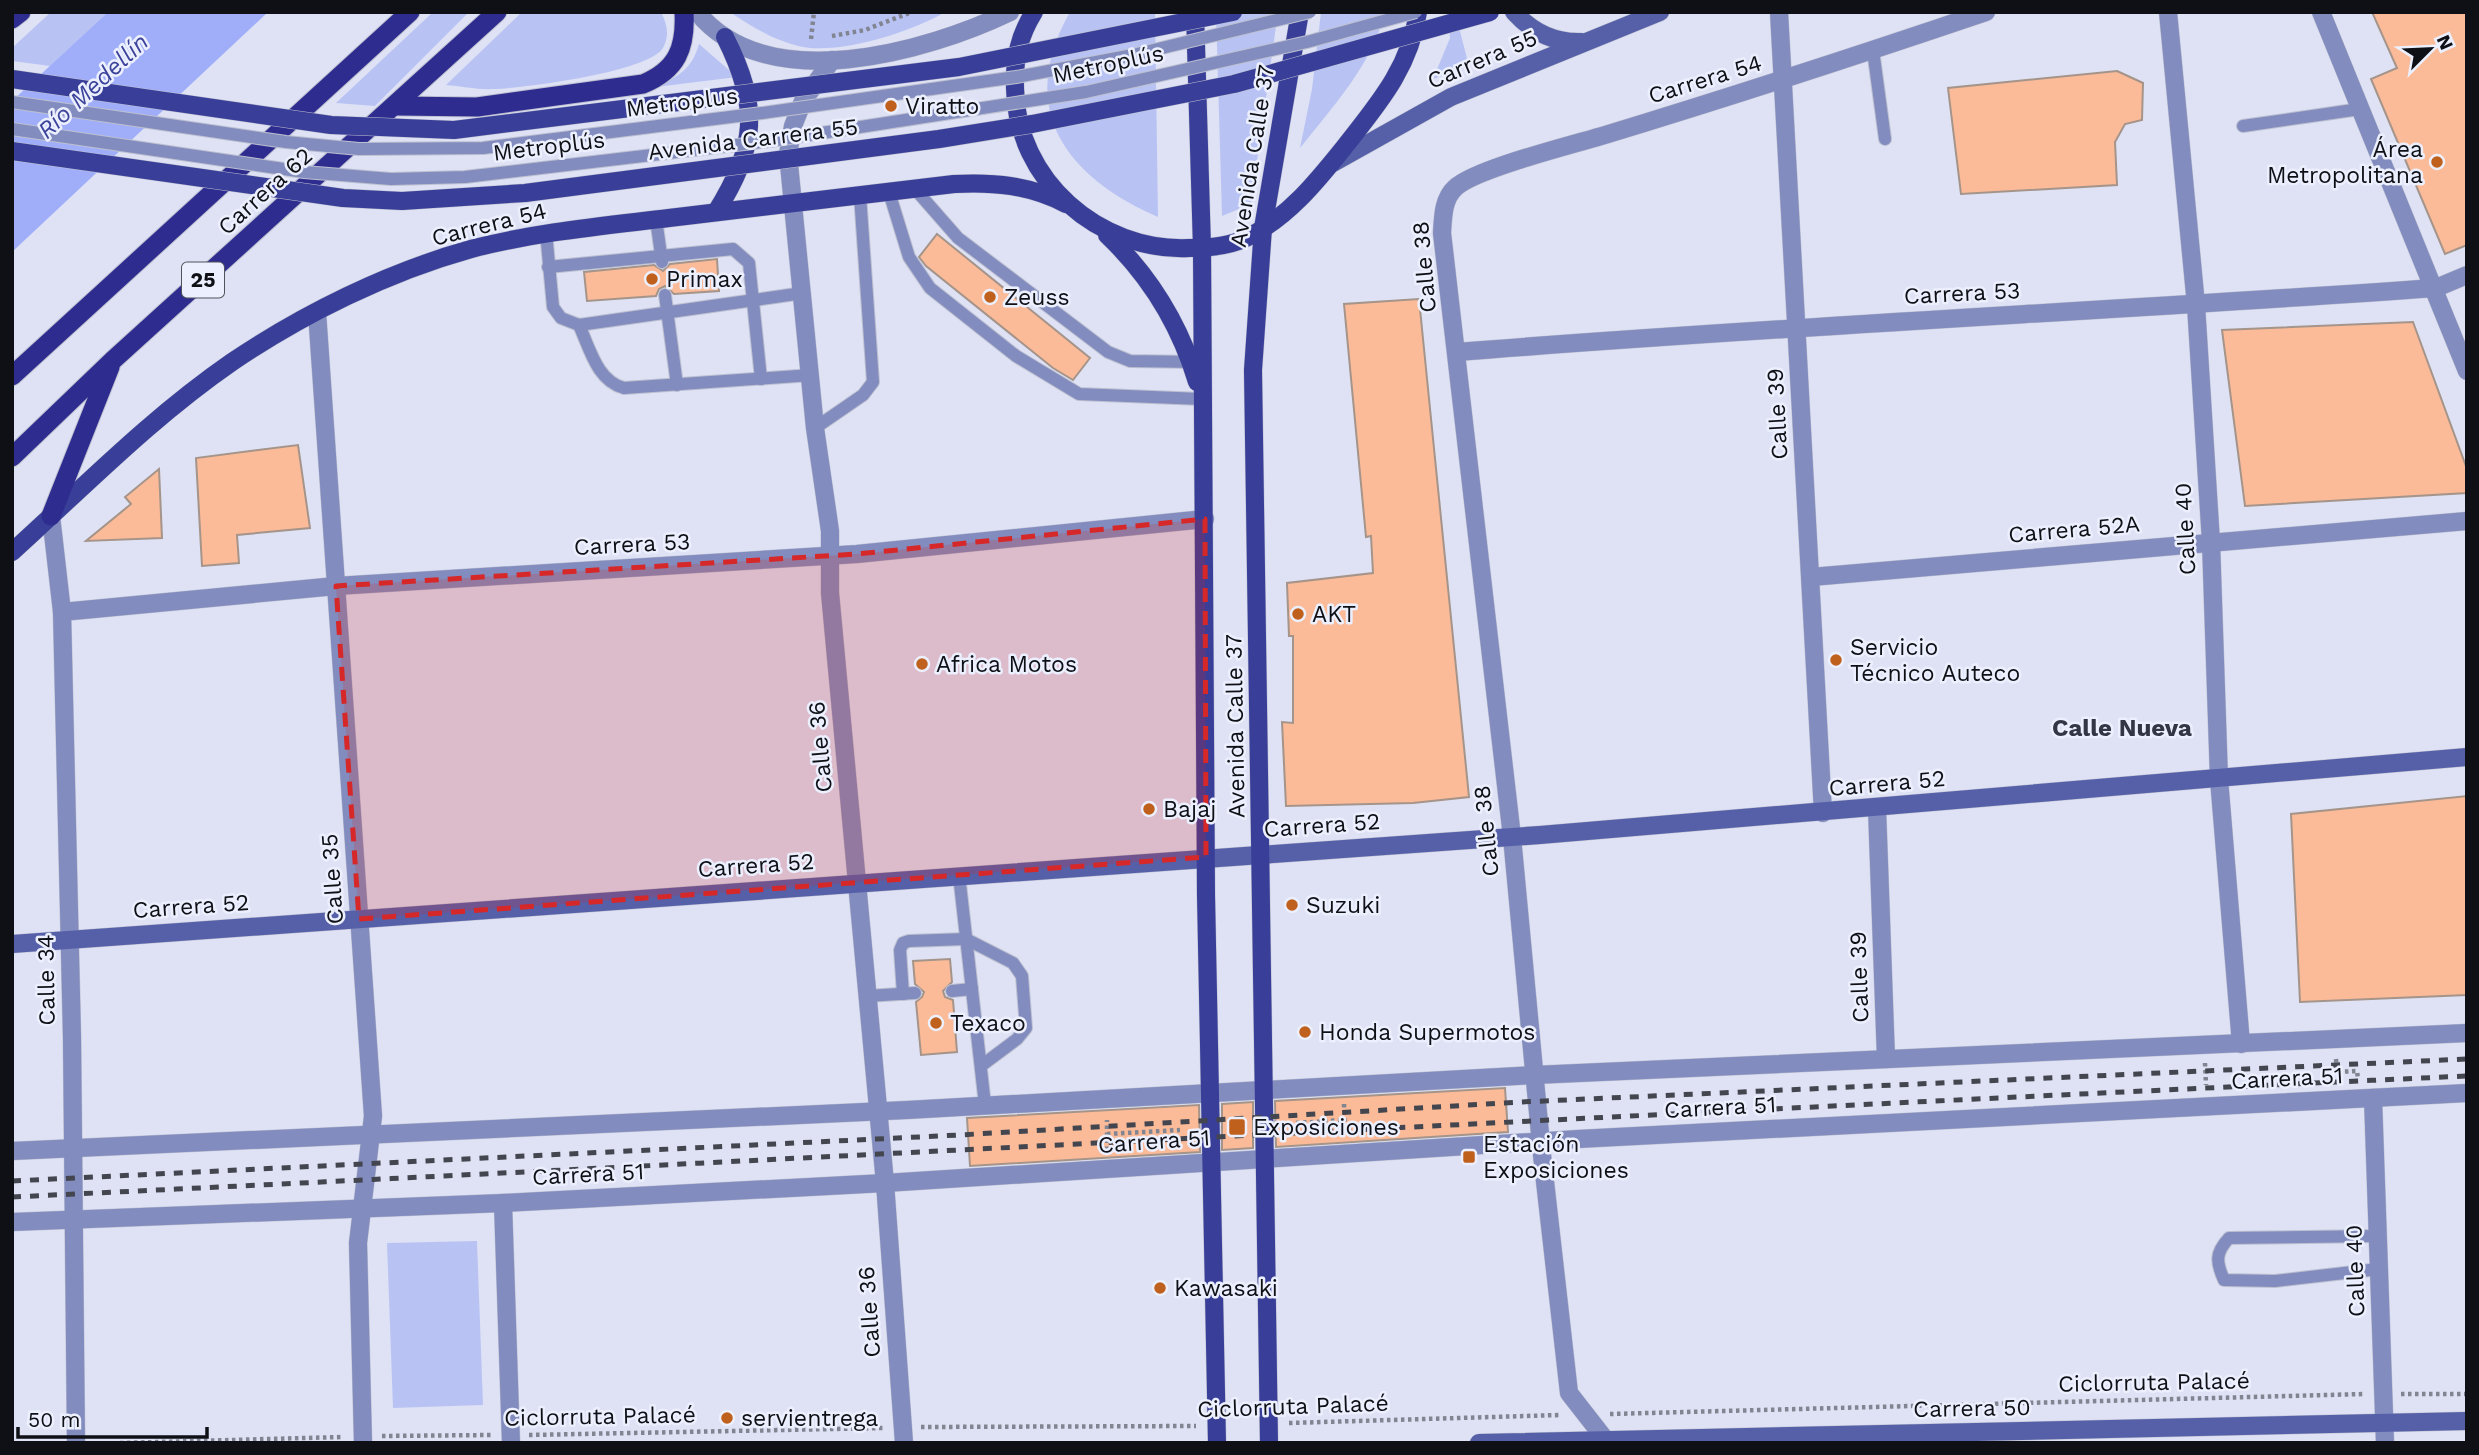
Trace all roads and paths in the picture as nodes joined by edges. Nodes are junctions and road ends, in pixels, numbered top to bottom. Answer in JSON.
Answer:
{"nodes":[{"id":1,"x":21,"y":12,"type":"edge"},
{"id":2,"x":410,"y":12,"type":"edge"},
{"id":3,"x":498,"y":12,"type":"edge"},
{"id":4,"x":684,"y":12,"type":"edge"},
{"id":5,"x":697,"y":12,"type":"edge"},
{"id":6,"x":814,"y":12,"type":"edge"},
{"id":7,"x":912,"y":12,"type":"edge"},
{"id":8,"x":1010,"y":12,"type":"edge"},
{"id":9,"x":1034,"y":12,"type":"edge"},
{"id":10,"x":1195,"y":12,"type":"edge"},
{"id":11,"x":1233,"y":12,"type":"edge"},
{"id":12,"x":1300,"y":12,"type":"edge"},
{"id":13,"x":1310,"y":12,"type":"edge"},
{"id":14,"x":1417,"y":12,"type":"edge"},
{"id":15,"x":1490,"y":12,"type":"edge"},
{"id":16,"x":1514,"y":12,"type":"edge"},
{"id":17,"x":1660,"y":12,"type":"edge"},
{"id":18,"x":1779,"y":12,"type":"edge"},
{"id":19,"x":1986,"y":12,"type":"edge"},
{"id":20,"x":2168,"y":12,"type":"edge"},
{"id":21,"x":2321,"y":12,"type":"edge"},
{"id":22,"x":12,"y":19,"type":"edge"},
{"id":23,"x":725,"y":37,"type":"junction"},
{"id":24,"x":1591,"y":41,"type":"junction"},
{"id":25,"x":1872,"y":50,"type":"junction"},
{"id":26,"x":832,"y":60,"type":"junction"},
{"id":27,"x":12,"y":79,"type":"edge"},
{"id":28,"x":1783,"y":81,"type":"junction"},
{"id":29,"x":12,"y":102,"type":"edge"},
{"id":30,"x":398,"y":106,"type":"junction"},
{"id":31,"x":2360,"y":109,"type":"junction"},
{"id":32,"x":2243,"y":126,"type":"dead end"},
{"id":33,"x":12,"y":129,"type":"edge"},
{"id":34,"x":1885,"y":139,"type":"dead end"},
{"id":35,"x":12,"y":151,"type":"edge"},
{"id":36,"x":1331,"y":165,"type":"junction"},
{"id":37,"x":915,"y":189,"type":"junction"},
{"id":38,"x":889,"y":192,"type":"junction"},
{"id":39,"x":860,"y":195,"type":"junction"},
{"id":40,"x":1446,"y":202,"type":"joint"},
{"id":41,"x":794,"y":203,"type":"junction"},
{"id":42,"x":1066,"y":204,"type":"junction"},
{"id":43,"x":716,"y":212,"type":"junction"},
{"id":44,"x":656,"y":219,"type":"junction"},
{"id":45,"x":1100,"y":227,"type":"junction"},
{"id":46,"x":1263,"y":228,"type":"junction"},
{"id":47,"x":546,"y":232,"type":"junction"},
{"id":48,"x":1202,"y":248,"type":"junction"},
{"id":49,"x":662,"y":259,"type":"junction"},
{"id":50,"x":548,"y":267,"type":"junction"},
{"id":51,"x":2467,"y":275,"type":"edge"},
{"id":52,"x":2436,"y":288,"type":"junction"},
{"id":53,"x":803,"y":293,"type":"junction"},
{"id":54,"x":666,"y":295,"type":"dead end"},
{"id":55,"x":754,"y":301,"type":"junction"},
{"id":56,"x":2196,"y":305,"type":"junction"},
{"id":57,"x":317,"y":312,"type":"junction"},
{"id":58,"x":667,"y":313,"type":"junction"},
{"id":59,"x":579,"y":325,"type":"junction"},
{"id":60,"x":1797,"y":327,"type":"junction"},
{"id":61,"x":1457,"y":352,"type":"junction"},
{"id":62,"x":112,"y":361,"type":"junction"},
{"id":63,"x":1197,"y":362,"type":"junction"},
{"id":64,"x":2467,"y":370,"type":"edge"},
{"id":65,"x":812,"y":375,"type":"junction"},
{"id":66,"x":12,"y":376,"type":"edge"},
{"id":67,"x":761,"y":379,"type":"junction"},
{"id":68,"x":677,"y":385,"type":"junction"},
{"id":69,"x":1201,"y":399,"type":"junction"},
{"id":70,"x":815,"y":428,"type":"junction"},
{"id":71,"x":12,"y":457,"type":"edge"},
{"id":72,"x":51,"y":516,"type":"junction"},
{"id":73,"x":1205,"y":520,"type":"junction"},
{"id":74,"x":2467,"y":521,"type":"edge"},
{"id":75,"x":2211,"y":542,"type":"junction"},
{"id":76,"x":12,"y":552,"type":"edge"},
{"id":77,"x":830,"y":556,"type":"junction"},
{"id":78,"x":1811,"y":577,"type":"junction"},
{"id":79,"x":337,"y":586,"type":"junction"},
{"id":80,"x":62,"y":612,"type":"junction"},
{"id":81,"x":2467,"y":757,"type":"edge"},
{"id":82,"x":2219,"y":779,"type":"junction"},
{"id":83,"x":1877,"y":808,"type":"junction"},
{"id":84,"x":1824,"y":813,"type":"junction"},
{"id":85,"x":1512,"y":837,"type":"junction"},
{"id":86,"x":1261,"y":853,"type":"junction"},
{"id":87,"x":1206,"y":857,"type":"junction"},
{"id":88,"x":958,"y":875,"type":"junction"},
{"id":89,"x":857,"y":883,"type":"junction"},
{"id":90,"x":359,"y":919,"type":"junction"},
{"id":91,"x":966,"y":939,"type":"junction"},
{"id":92,"x":70,"y":940,"type":"junction"},
{"id":93,"x":12,"y":944,"type":"edge"},
{"id":94,"x":972,"y":989,"type":"junction"},
{"id":95,"x":952,"y":991,"type":"dead end"},
{"id":96,"x":867,"y":996,"type":"junction"},
{"id":97,"x":2467,"y":1033,"type":"edge"},
{"id":98,"x":2335,"y":1039,"type":"junction"},
{"id":99,"x":2241,"y":1044,"type":"junction"},
{"id":100,"x":2205,"y":1045,"type":"junction"},
{"id":101,"x":1886,"y":1059,"type":"junction"},
{"id":102,"x":981,"y":1066,"type":"junction"},
{"id":103,"x":1534,"y":1075,"type":"junction"},
{"id":104,"x":1264,"y":1090,"type":"junction"},
{"id":105,"x":1211,"y":1093,"type":"junction"},
{"id":106,"x":2467,"y":1093,"type":"edge"},
{"id":107,"x":2366,"y":1098,"type":"junction"},
{"id":108,"x":1344,"y":1103,"type":"dead end"},
{"id":109,"x":985,"y":1105,"type":"junction"},
{"id":110,"x":2206,"y":1107,"type":"junction"},
{"id":111,"x":878,"y":1111,"type":"junction"},
{"id":112,"x":1107,"y":1116,"type":"dead end"},
{"id":113,"x":1343,"y":1120,"type":"junction"},
{"id":114,"x":1296,"y":1123,"type":"dead end"},
{"id":115,"x":1180,"y":1130,"type":"dead end"},
{"id":116,"x":370,"y":1134,"type":"junction"},
{"id":117,"x":1108,"y":1134,"type":"junction"},
{"id":118,"x":1345,"y":1140,"type":"dead end"},
{"id":119,"x":1541,"y":1141,"type":"junction"},
{"id":120,"x":71,"y":1148,"type":"junction"},
{"id":121,"x":12,"y":1152,"type":"edge"},
{"id":122,"x":1107,"y":1154,"type":"dead end"},
{"id":123,"x":1264,"y":1158,"type":"junction"},
{"id":124,"x":1211,"y":1162,"type":"junction"},
{"id":125,"x":884,"y":1183,"type":"junction"},
{"id":126,"x":503,"y":1203,"type":"junction"},
{"id":127,"x":362,"y":1207,"type":"junction"},
{"id":128,"x":73,"y":1220,"type":"junction"},
{"id":129,"x":12,"y":1222,"type":"edge"},
{"id":130,"x":2378,"y":1236,"type":"junction"},
{"id":131,"x":2379,"y":1269,"type":"junction"},
{"id":132,"x":2384,"y":1394,"type":"junction"},
{"id":133,"x":2467,"y":1394,"type":"edge"},
{"id":134,"x":1586,"y":1414,"type":"junction"},
{"id":135,"x":2467,"y":1421,"type":"edge"},
{"id":136,"x":2385,"y":1423,"type":"junction"},
{"id":137,"x":1269,"y":1424,"type":"junction"},
{"id":138,"x":1217,"y":1434,"type":"edge"},
{"id":139,"x":903,"y":1435,"type":"edge"},
{"id":140,"x":1994,"y":1437,"type":"edge"},
{"id":141,"x":363,"y":1439,"type":"edge"},
{"id":142,"x":511,"y":1439,"type":"edge"},
{"id":143,"x":1830,"y":1439,"type":"edge"},
{"id":144,"x":1608,"y":1442,"type":"edge"},
{"id":145,"x":76,"y":1443,"type":"edge"},
{"id":146,"x":120,"y":1443,"type":"edge"},
{"id":147,"x":1269,"y":1443,"type":"edge"},
{"id":148,"x":1479,"y":1443,"type":"edge"},
{"id":149,"x":2385,"y":1443,"type":"edge"}],
"edges":[{"from":1,"to":22,"type":"highway"},
{"from":2,"to":66,"type":"highway","name":"Carrera 62","number":"25"},
{"from":3,"to":30,"type":"highway","number":"25"},
{"from":4,"to":30,"type":"highway"},
{"from":5,"to":23,"type":"street"},
{"from":6,"to":7,"type":"path"},
{"from":8,"to":26,"type":"street"},
{"from":9,"to":42,"type":"main road"},
{"from":10,"to":48,"type":"main road","name":"Avenida Calle 37"},
{"from":11,"to":27,"type":"main road","name":"Avenida Carrera 55","bridge":true},
{"from":12,"to":46,"type":"main road","name":"Avenida Calle 37"},
{"from":13,"to":29,"type":"lane","name":"Metroplus","bridge":true},
{"from":14,"to":33,"type":"lane","name":"Metroplús","bridge":true},
{"from":14,"to":36,"type":"main road"},
{"from":15,"to":35,"type":"main road","name":"Avenida Carrera 55","bridge":true},
{"from":16,"to":24,"type":"main road"},
{"from":17,"to":24,"type":"main road","name":"Carrera 55"},
{"from":18,"to":28,"type":"street","name":"Calle 39"},
{"from":19,"to":25,"type":"street","name":"Carrera 54"},
{"from":20,"to":56,"type":"street","name":"Calle 40"},
{"from":21,"to":31,"type":"street"},
{"from":23,"to":26,"type":"street"},
{"from":23,"to":43,"type":"main road"},
{"from":24,"to":36,"type":"main road","name":"Carrera 55"},
{"from":25,"to":28,"type":"street","name":"Carrera 54"},
{"from":25,"to":34,"type":"lane"},
{"from":26,"to":41,"type":"street","name":"Calle 36"},
{"from":28,"to":40,"type":"street","name":"Carrera 54"},
{"from":28,"to":60,"type":"street","name":"Calle 39"},
{"from":30,"to":62,"type":"highway","name":"Carrera 62","number":"25"},
{"from":31,"to":32,"type":"lane"},
{"from":31,"to":52,"type":"street"},
{"from":36,"to":46,"type":"main road"},
{"from":37,"to":38,"type":"main road","name":"Carrera 54"},
{"from":37,"to":42,"type":"main road","name":"Carrera 54"},
{"from":37,"to":63,"type":"lane"},
{"from":38,"to":39,"type":"main road","name":"Carrera 54"},
{"from":38,"to":69,"type":"lane"},
{"from":39,"to":41,"type":"main road","name":"Carrera 54"},
{"from":39,"to":70,"type":"lane"},
{"from":40,"to":61,"type":"street","name":"Calle 38"},
{"from":41,"to":43,"type":"main road","name":"Carrera 54"},
{"from":41,"to":53,"type":"street","name":"Calle 36"},
{"from":42,"to":45,"type":"main road"},
{"from":43,"to":44,"type":"main road","name":"Carrera 54"},
{"from":44,"to":47,"type":"main road","name":"Carrera 54"},
{"from":44,"to":49,"type":"lane"},
{"from":45,"to":48,"type":"main road"},
{"from":45,"to":63,"type":"main road"},
{"from":46,"to":48,"type":"main road"},
{"from":46,"to":86,"type":"main road","name":"Avenida Calle 37"},
{"from":47,"to":50,"type":"lane"},
{"from":47,"to":57,"type":"main road","name":"Carrera 54"},
{"from":48,"to":63,"type":"main road","name":"Avenida Calle 37"},
{"from":49,"to":50,"type":"lane"},
{"from":49,"to":55,"type":"lane"},
{"from":50,"to":59,"type":"lane"},
{"from":51,"to":52,"type":"street","name":"Carrera 53"},
{"from":52,"to":56,"type":"street","name":"Carrera 53"},
{"from":52,"to":64,"type":"street"},
{"from":53,"to":55,"type":"lane"},
{"from":53,"to":65,"type":"street","name":"Calle 36"},
{"from":54,"to":58,"type":"lane"},
{"from":55,"to":58,"type":"lane"},
{"from":55,"to":67,"type":"lane"},
{"from":56,"to":60,"type":"street","name":"Carrera 53"},
{"from":56,"to":75,"type":"street","name":"Calle 40"},
{"from":57,"to":72,"type":"main road","name":"Carrera 54"},
{"from":57,"to":79,"type":"street","name":"Calle 35"},
{"from":58,"to":59,"type":"lane"},
{"from":58,"to":68,"type":"lane"},
{"from":59,"to":68,"type":"lane"},
{"from":60,"to":61,"type":"street","name":"Carrera 53"},
{"from":60,"to":78,"type":"street","name":"Calle 39"},
{"from":61,"to":85,"type":"street","name":"Calle 38"},
{"from":62,"to":71,"type":"highway","name":"Carrera 62","number":"25"},
{"from":62,"to":72,"type":"highway"},
{"from":63,"to":69,"type":"main road","name":"Avenida Calle 37"},
{"from":65,"to":67,"type":"lane"},
{"from":65,"to":70,"type":"street","name":"Calle 36"},
{"from":67,"to":68,"type":"lane"},
{"from":69,"to":73,"type":"main road","name":"Avenida Calle 37"},
{"from":70,"to":77,"type":"street","name":"Calle 36"},
{"from":72,"to":76,"type":"main road","name":"Carrera 54"},
{"from":72,"to":80,"type":"street","name":"Calle 34"},
{"from":73,"to":77,"type":"street","name":"Carrera 53"},
{"from":73,"to":87,"type":"main road","name":"Avenida Calle 37"},
{"from":74,"to":75,"type":"street","name":"Carrera 52A"},
{"from":75,"to":78,"type":"street","name":"Carrera 52A"},
{"from":75,"to":82,"type":"street","name":"Calle 40"},
{"from":77,"to":79,"type":"street","name":"Carrera 53"},
{"from":77,"to":89,"type":"street","name":"Calle 36"},
{"from":78,"to":84,"type":"street","name":"Calle 39"},
{"from":79,"to":80,"type":"street","name":"Carrera 53"},
{"from":79,"to":90,"type":"street","name":"Calle 35"},
{"from":80,"to":92,"type":"street","name":"Calle 34"},
{"from":81,"to":82,"type":"main road","name":"Carrera 52"},
{"from":82,"to":83,"type":"main road","name":"Carrera 52"},
{"from":82,"to":99,"type":"street","name":"Calle 40"},
{"from":83,"to":84,"type":"main road","name":"Carrera 52"},
{"from":83,"to":101,"type":"street","name":"Calle 39"},
{"from":84,"to":85,"type":"main road","name":"Carrera 52"},
{"from":85,"to":86,"type":"main road","name":"Carrera 52"},
{"from":85,"to":103,"type":"street","name":"Calle 38"},
{"from":86,"to":87,"type":"main road","name":"Carrera 52"},
{"from":86,"to":104,"type":"main road","name":"Avenida Calle 37"},
{"from":87,"to":88,"type":"main road","name":"Carrera 52"},
{"from":87,"to":105,"type":"main road","name":"Avenida Calle 37"},
{"from":88,"to":89,"type":"main road","name":"Carrera 52"},
{"from":88,"to":91,"type":"lane"},
{"from":89,"to":90,"type":"main road","name":"Carrera 52"},
{"from":89,"to":96,"type":"street","name":"Calle 36"},
{"from":90,"to":92,"type":"main road","name":"Carrera 52"},
{"from":90,"to":116,"type":"street","name":"Calle 35"},
{"from":91,"to":94,"type":"lane"},
{"from":91,"to":96,"type":"lane"},
{"from":91,"to":102,"type":"lane"},
{"from":92,"to":93,"type":"main road","name":"Carrera 52"},
{"from":92,"to":120,"type":"street","name":"Calle 34"},
{"from":94,"to":95,"type":"lane"},
{"from":94,"to":102,"type":"lane"},
{"from":96,"to":111,"type":"street","name":"Calle 36"},
{"from":97,"to":98,"type":"street","name":"Carrera 51"},
{"from":98,"to":99,"type":"street","name":"Carrera 51"},
{"from":98,"to":107,"type":"path"},
{"from":99,"to":100,"type":"street","name":"Carrera 51"},
{"from":100,"to":101,"type":"street","name":"Carrera 51"},
{"from":100,"to":110,"type":"path"},
{"from":101,"to":103,"type":"street","name":"Carrera 51"},
{"from":102,"to":109,"type":"lane"},
{"from":103,"to":104,"type":"street","name":"Carrera 51"},
{"from":103,"to":119,"type":"street","name":"Calle 38"},
{"from":104,"to":105,"type":"street","name":"Carrera 51"},
{"from":104,"to":123,"type":"main road","name":"Avenida Calle 37"},
{"from":105,"to":109,"type":"street","name":"Carrera 51"},
{"from":105,"to":124,"type":"main road","name":"Avenida Calle 37"},
{"from":106,"to":107,"type":"street","name":"Carrera 51"},
{"from":107,"to":110,"type":"street","name":"Carrera 51"},
{"from":107,"to":130,"type":"street","name":"Calle 40"},
{"from":108,"to":113,"type":"path"},
{"from":109,"to":111,"type":"street","name":"Carrera 51"},
{"from":110,"to":119,"type":"street","name":"Carrera 51"},
{"from":111,"to":116,"type":"street","name":"Carrera 51"},
{"from":111,"to":125,"type":"street","name":"Calle 36"},
{"from":112,"to":117,"type":"path"},
{"from":113,"to":114,"type":"path"},
{"from":113,"to":118,"type":"path"},
{"from":115,"to":117,"type":"path"},
{"from":116,"to":120,"type":"street","name":"Carrera 51"},
{"from":116,"to":127,"type":"street","name":"Calle 35"},
{"from":117,"to":122,"type":"path"},
{"from":119,"to":123,"type":"street","name":"Carrera 51"},
{"from":119,"to":134,"type":"street","name":"Calle 38"},
{"from":120,"to":121,"type":"street","name":"Carrera 51"},
{"from":120,"to":128,"type":"street","name":"Calle 34"},
{"from":123,"to":124,"type":"street","name":"Carrera 51"},
{"from":123,"to":137,"type":"main road","name":"Avenida Calle 37"},
{"from":124,"to":125,"type":"street","name":"Carrera 51"},
{"from":124,"to":138,"type":"main road","name":"Avenida Calle 37"},
{"from":125,"to":126,"type":"street","name":"Carrera 51"},
{"from":125,"to":139,"type":"street","name":"Calle 36"},
{"from":126,"to":127,"type":"street","name":"Carrera 51"},
{"from":126,"to":142,"type":"street"},
{"from":127,"to":128,"type":"street","name":"Carrera 51"},
{"from":127,"to":141,"type":"street","name":"Calle 35"},
{"from":128,"to":129,"type":"street","name":"Carrera 51"},
{"from":128,"to":145,"type":"street","name":"Calle 34"},
{"from":130,"to":131,"type":"street","name":"Calle 40"},
{"from":130,"to":131,"type":"lane"},
{"from":131,"to":132,"type":"street","name":"Calle 40"},
{"from":132,"to":133,"type":"path","name":"Ciclorruta Palacé"},
{"from":132,"to":134,"type":"path","name":"Ciclorruta Palacé"},
{"from":132,"to":136,"type":"street","name":"Calle 40"},
{"from":134,"to":137,"type":"path","name":"Ciclorruta Palacé"},
{"from":134,"to":144,"type":"street","name":"Calle 38"},
{"from":135,"to":136,"type":"main road","name":"Carrera 50"},
{"from":136,"to":140,"type":"main road","name":"Carrera 50"},
{"from":136,"to":149,"type":"street","name":"Calle 40"},
{"from":137,"to":147,"type":"main road","name":"Avenida Calle 37"},
{"from":138,"to":139,"type":"path","name":"Ciclorruta Palacé"},
{"from":139,"to":142,"type":"path","name":"Ciclorruta Palacé"},
{"from":140,"to":143,"type":"main road","name":"Carrera 50"},
{"from":141,"to":142,"type":"path","name":"Ciclorruta Palacé"},
{"from":141,"to":146,"type":"path","name":"Ciclorruta Palacé"},
{"from":143,"to":144,"type":"main road","name":"Carrera 50"},
{"from":144,"to":148,"type":"main road","name":"Carrera 50"}]}
